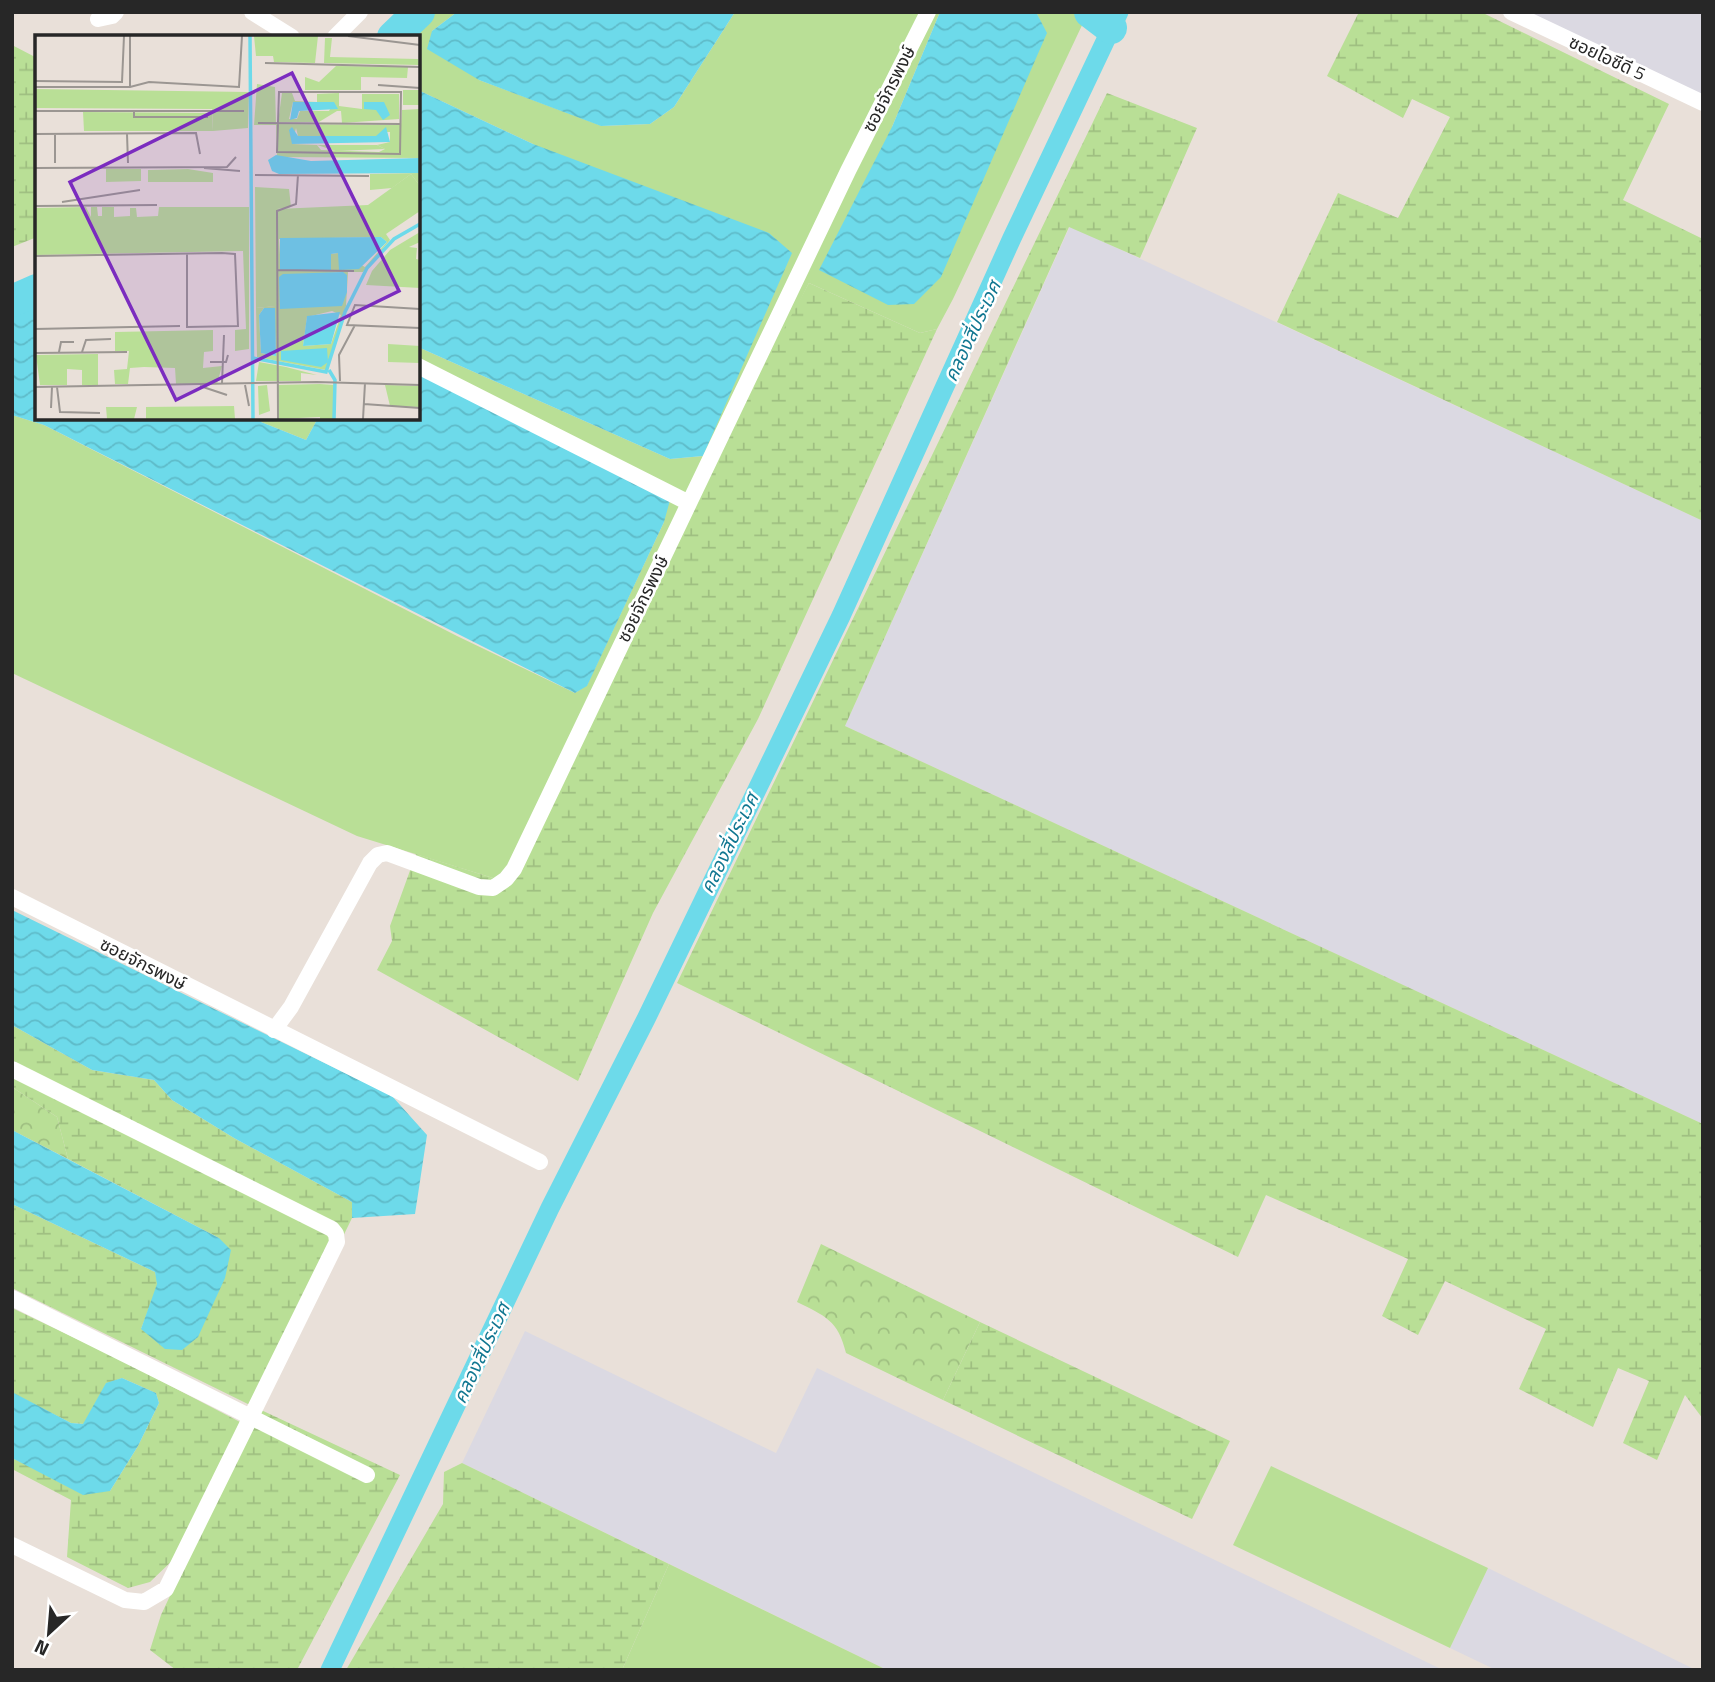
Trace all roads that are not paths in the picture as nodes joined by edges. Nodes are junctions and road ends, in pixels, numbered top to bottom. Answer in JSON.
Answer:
{"nodes":[{"id":1,"x":116,"y":12,"type":"edge"},
{"id":2,"x":252,"y":12,"type":"edge"},
{"id":3,"x":360,"y":12,"type":"edge"},
{"id":4,"x":928,"y":12,"type":"edge"},
{"id":5,"x":1511,"y":12,"type":"edge"},
{"id":6,"x":98,"y":19,"type":"dead end"},
{"id":7,"x":289,"y":35,"type":"edge"},
{"id":8,"x":337,"y":35,"type":"edge"},
{"id":9,"x":1703,"y":103,"type":"edge"},
{"id":10,"x":420,"y":367,"type":"edge"},
{"id":11,"x":689,"y":503,"type":"junction"},
{"id":12,"x":12,"y":897,"type":"edge"},
{"id":13,"x":274,"y":1030,"type":"junction"},
{"id":14,"x":12,"y":1069,"type":"edge"},
{"id":15,"x":540,"y":1162,"type":"dead end"},
{"id":16,"x":12,"y":1298,"type":"edge"},
{"id":17,"x":250,"y":1417,"type":"junction"},
{"id":18,"x":367,"y":1475,"type":"dead end"},
{"id":19,"x":12,"y":1545,"type":"edge"}],
"edges":[{"from":1,"to":6,"type":"street"},
{"from":2,"to":7,"type":"street"},
{"from":3,"to":8,"type":"street"},
{"from":4,"to":11,"type":"street","name":"ซอยจักรพงษ์"},
{"from":5,"to":9,"type":"street","name":"ซอยไอซีดี 5"},
{"from":10,"to":11,"type":"street"},
{"from":11,"to":13,"type":"street","name":"ซอยจักรพงษ์"},
{"from":12,"to":13,"type":"street","name":"ซอยจักรพงษ์"},
{"from":13,"to":15,"type":"street","name":"ซอยจักรพงษ์"},
{"from":14,"to":17,"type":"street"},
{"from":16,"to":17,"type":"street"},
{"from":17,"to":18,"type":"street"},
{"from":17,"to":19,"type":"street"}]}
